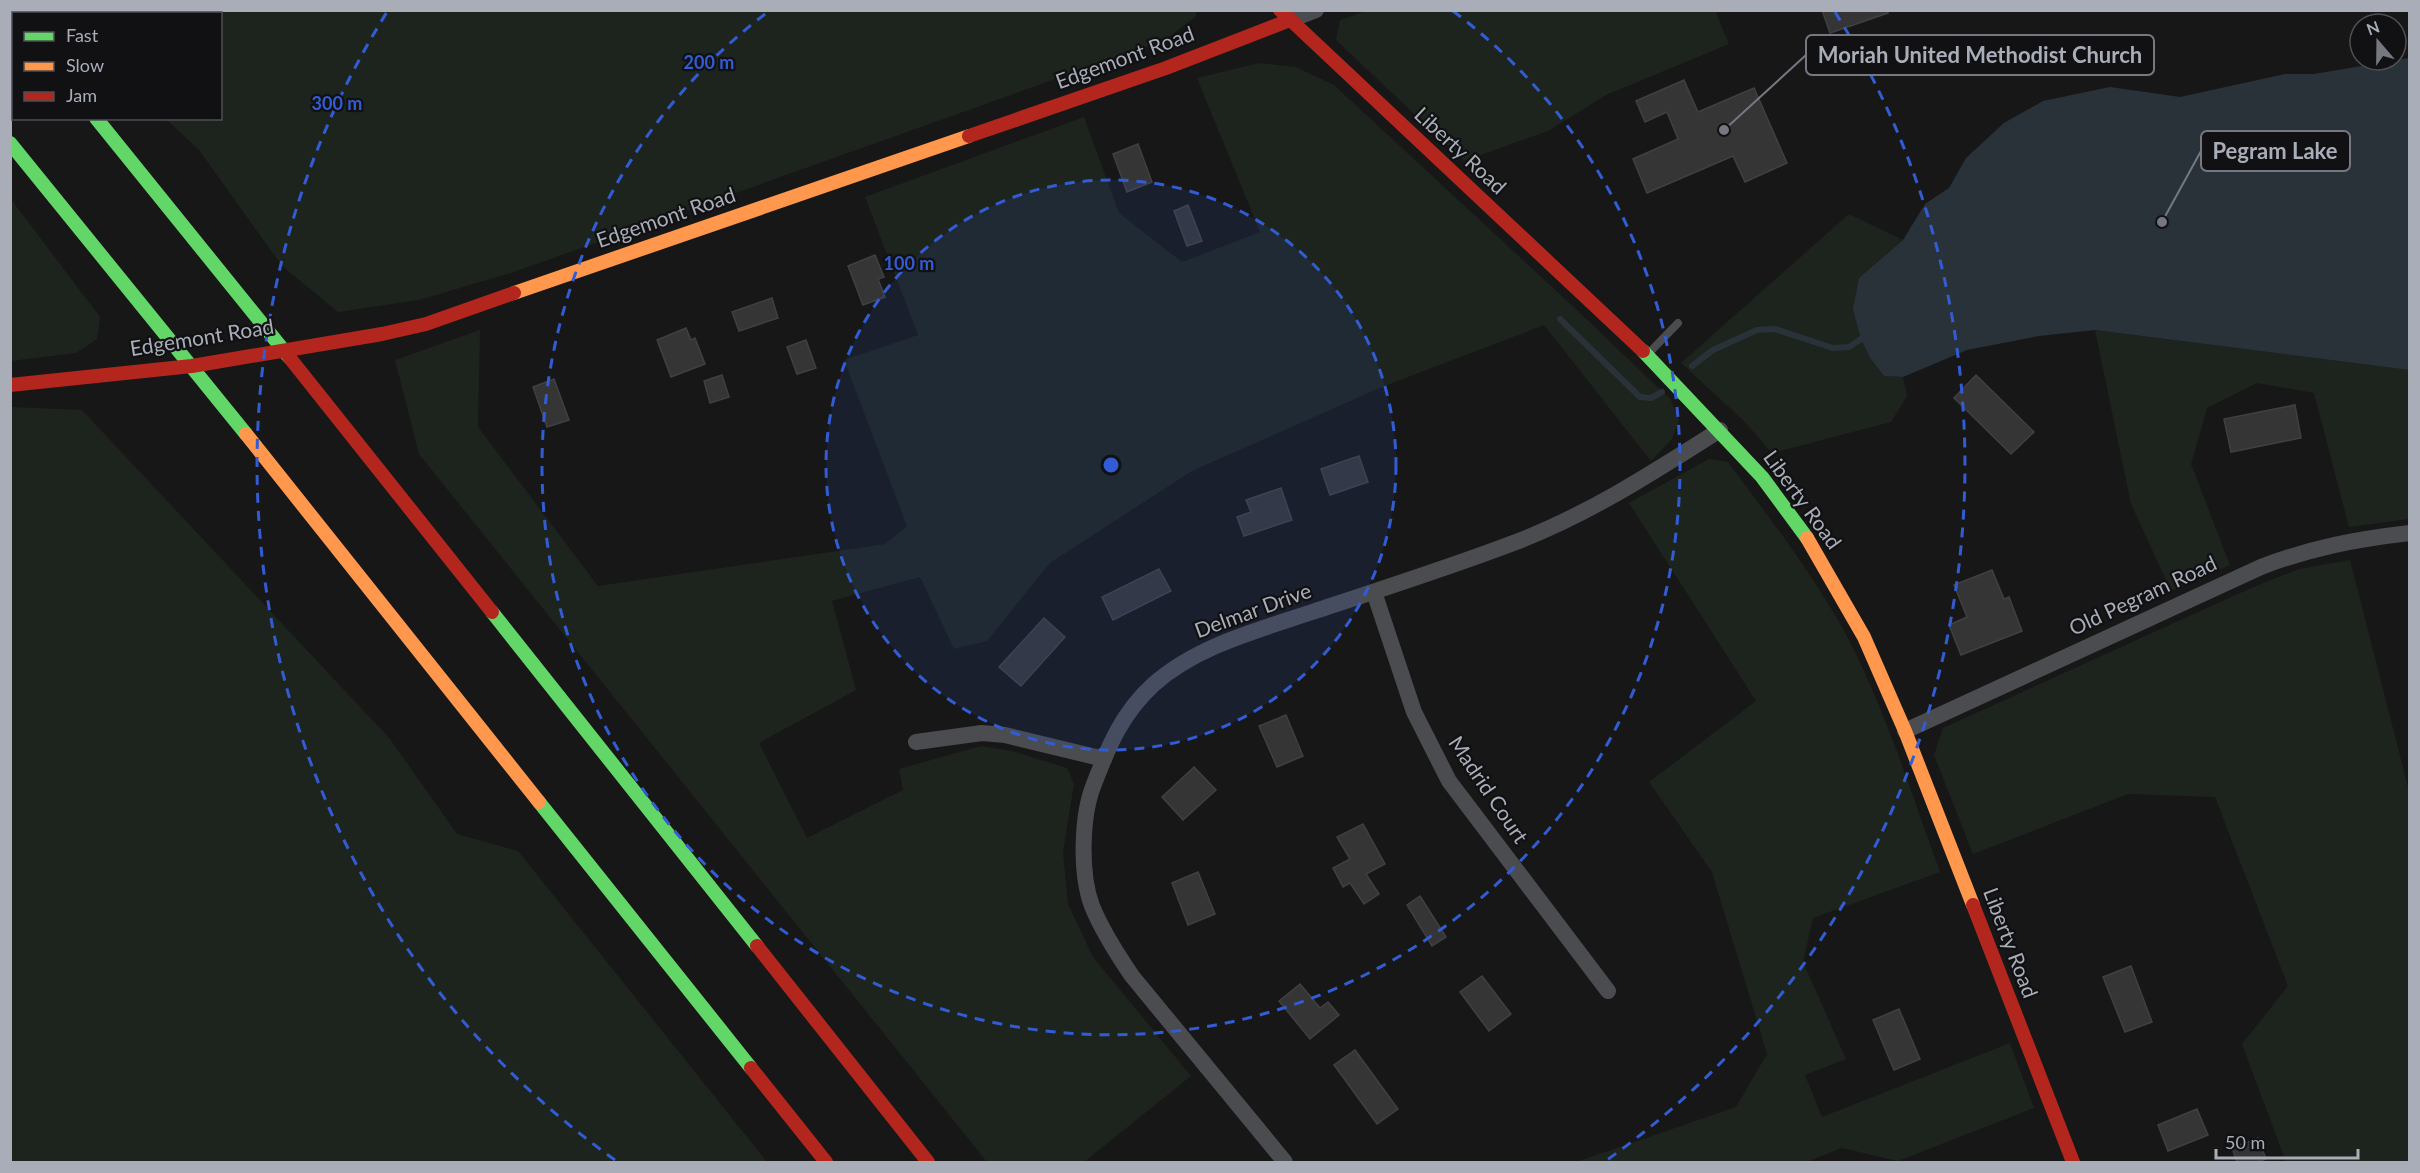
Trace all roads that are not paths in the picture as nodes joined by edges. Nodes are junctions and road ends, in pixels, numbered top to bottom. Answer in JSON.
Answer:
{"nodes":[{"id":1,"x":1316,"y":10,"type":"edge"},
{"id":2,"x":1285,"y":15,"type":"edge"},
{"id":3,"x":98,"y":120,"type":"edge"},
{"id":4,"x":10,"y":143,"type":"edge"},
{"id":5,"x":1678,"y":323,"type":"dead end"},
{"id":6,"x":283,"y":349,"type":"junction"},
{"id":7,"x":1648,"y":355,"type":"junction"},
{"id":8,"x":192,"y":366,"type":"junction"},
{"id":9,"x":10,"y":385,"type":"edge"},
{"id":10,"x":1720,"y":430,"type":"junction"},
{"id":11,"x":2409,"y":533,"type":"edge"},
{"id":12,"x":1374,"y":592,"type":"junction"},
{"id":13,"x":1905,"y":731,"type":"junction"},
{"id":14,"x":916,"y":742,"type":"dead end"},
{"id":15,"x":1104,"y":759,"type":"junction"},
{"id":16,"x":1608,"y":991,"type":"dead end"},
{"id":17,"x":826,"y":1162,"type":"edge"},
{"id":18,"x":928,"y":1162,"type":"edge"},
{"id":19,"x":1285,"y":1162,"type":"edge"},
{"id":20,"x":2073,"y":1162,"type":"edge"}],
"edges":[{"from":1,"to":2,"type":"street","name":"Edgemont Road"},
{"from":2,"to":6,"type":"main road","name":"Edgemont Road"},
{"from":2,"to":7,"type":"main road","name":"Liberty Road"},
{"from":3,"to":6,"type":"main road"},
{"from":4,"to":8,"type":"main road"},
{"from":5,"to":7,"type":"lane"},
{"from":6,"to":8,"type":"main road","name":"Edgemont Road"},
{"from":6,"to":18,"type":"main road"},
{"from":7,"to":10,"type":"main road","name":"Liberty Road"},
{"from":8,"to":9,"type":"main road","name":"Edgemont Road"},
{"from":8,"to":17,"type":"main road"},
{"from":10,"to":12,"type":"street","name":"Delmar Drive"},
{"from":10,"to":13,"type":"main road","name":"Liberty Road"},
{"from":11,"to":13,"type":"street","name":"Old Pegram Road"},
{"from":12,"to":15,"type":"street","name":"Delmar Drive"},
{"from":12,"to":16,"type":"street","name":"Madrid Court"},
{"from":13,"to":20,"type":"main road","name":"Liberty Road"},
{"from":14,"to":15,"type":"street"},
{"from":15,"to":19,"type":"street","name":"Delmar Drive"}]}
